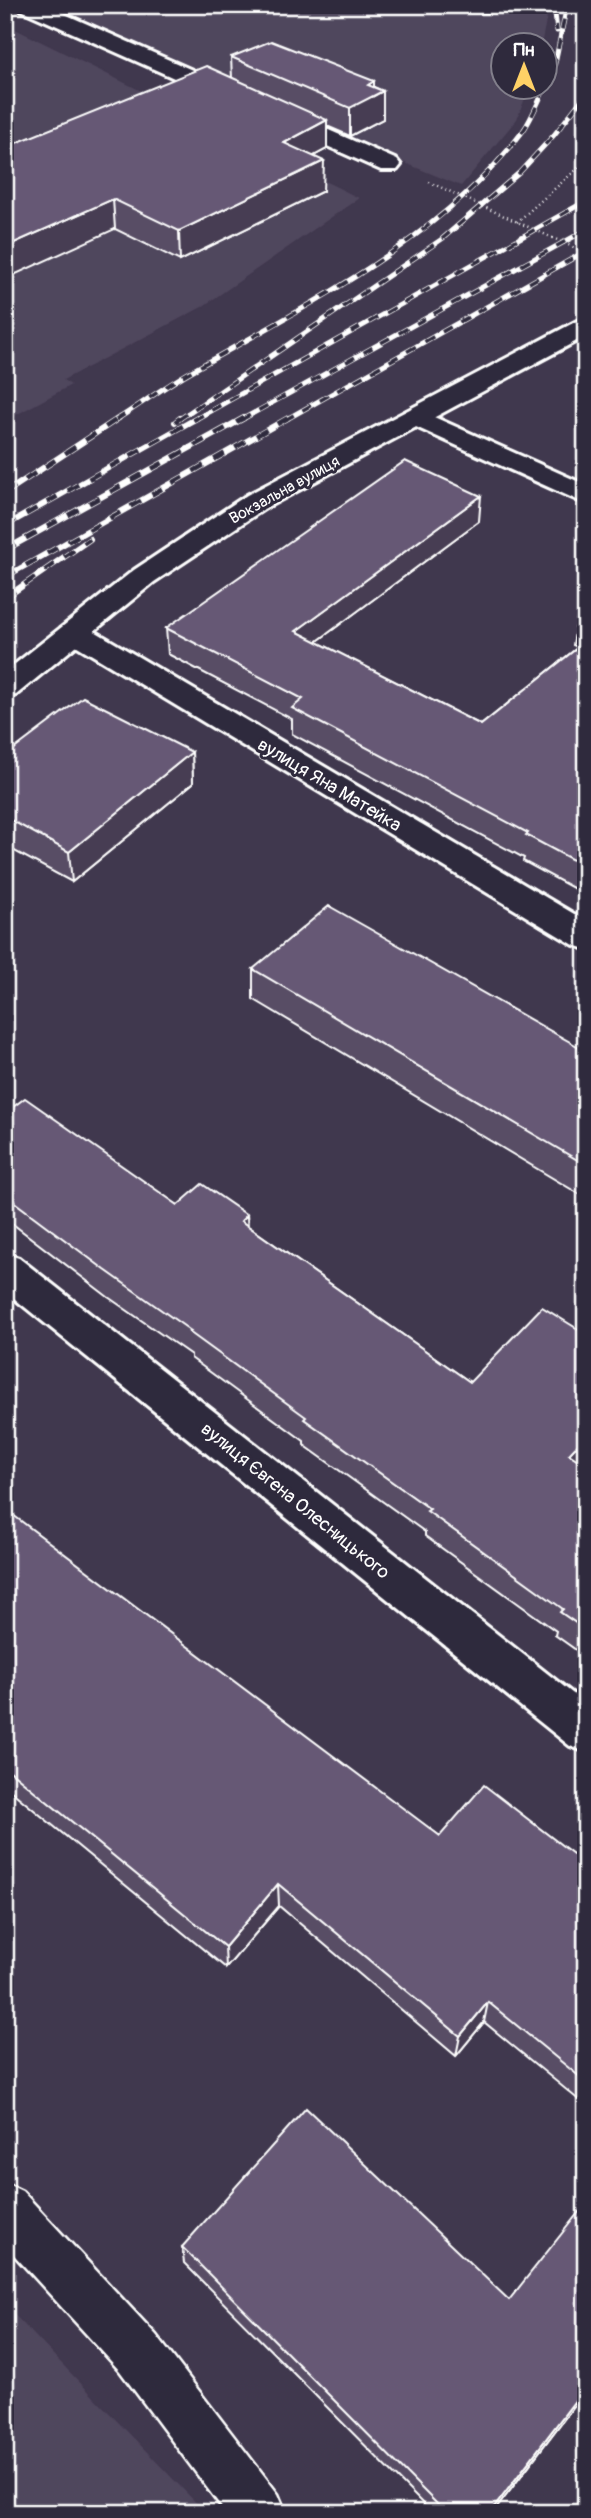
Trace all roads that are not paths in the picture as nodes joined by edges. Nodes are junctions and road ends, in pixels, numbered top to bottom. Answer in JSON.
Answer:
{"nodes":[{"id":1,"x":26,"y":5,"type":"edge"},
{"id":2,"x":389,"y":165,"type":"road end"},
{"id":3,"x":586,"y":326,"type":"edge"},
{"id":4,"x":416,"y":417,"type":"junction"},
{"id":5,"x":586,"y":496,"type":"edge"},
{"id":6,"x":75,"y":632,"type":"junction"},
{"id":7,"x":5,"y":688,"type":"edge"},
{"id":8,"x":586,"y":937,"type":"edge"},
{"id":9,"x":5,"y":1269,"type":"edge"},
{"id":10,"x":586,"y":1731,"type":"edge"},
{"id":11,"x":5,"y":2208,"type":"edge"},
{"id":12,"x":259,"y":2513,"type":"edge"}],
"edges":[{"from":1,"to":2,"type":"street"},
{"from":3,"to":4,"type":"street","name":"Вокзальна вулиця"},
{"from":4,"to":5,"type":"street"},
{"from":4,"to":6,"type":"street","name":"Вокзальна вулиця"},
{"from":6,"to":7,"type":"street","name":"Вокзальна вулиця"},
{"from":6,"to":8,"type":"street","name":"вулиця Яна Матейка"},
{"from":9,"to":10,"type":"street","name":"вулиця Євгена Олесницького"},
{"from":11,"to":12,"type":"lane"}]}
